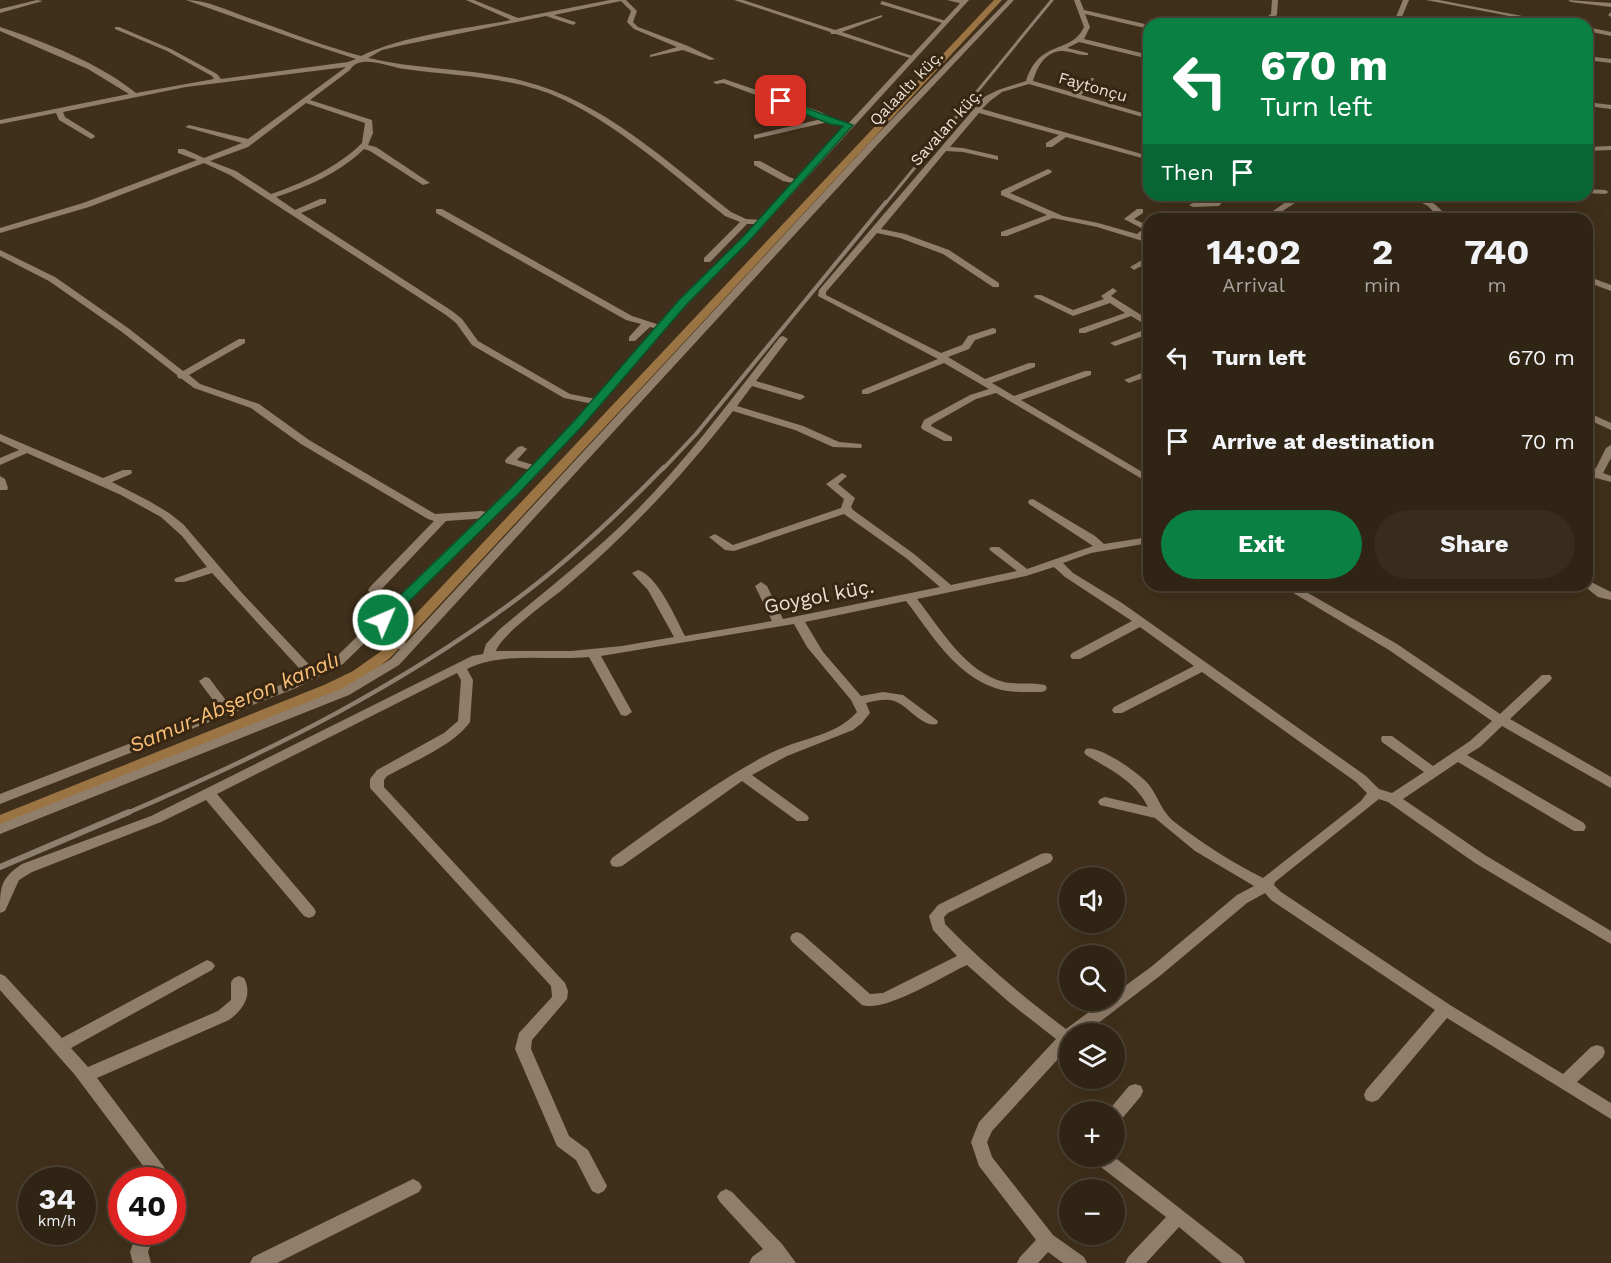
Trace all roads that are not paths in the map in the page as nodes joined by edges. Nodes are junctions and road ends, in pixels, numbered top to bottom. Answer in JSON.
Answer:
{"nodes":[{"id":1,"x":189,"y":0,"type":"edge"},
{"id":2,"x":469,"y":0,"type":"edge"},
{"id":3,"x":613,"y":0,"type":"edge"},
{"id":4,"x":621,"y":0,"type":"edge"},
{"id":5,"x":737,"y":0,"type":"edge"},
{"id":6,"x":950,"y":0,"type":"edge"},
{"id":7,"x":1011,"y":0,"type":"edge"},
{"id":8,"x":1077,"y":0,"type":"edge"},
{"id":9,"x":1275,"y":0,"type":"edge"},
{"id":10,"x":1406,"y":0,"type":"edge"},
{"id":11,"x":1429,"y":0,"type":"edge"},
{"id":12,"x":1571,"y":0,"type":"edge"},
{"id":13,"x":40,"y":1,"type":"edge"},
{"id":14,"x":964,"y":1,"type":"edge"},
{"id":15,"x":882,"y":3,"type":"dead end"},
{"id":16,"x":1611,"y":5,"type":"edge"},
{"id":17,"x":0,"y":10,"type":"edge"},
{"id":18,"x":1082,"y":11,"type":"junction"},
{"id":19,"x":544,"y":14,"type":"junction"},
{"id":20,"x":880,"y":16,"type":"dead end"},
{"id":21,"x":1270,"y":18,"type":"edge"},
{"id":22,"x":1398,"y":18,"type":"edge"},
{"id":23,"x":1528,"y":18,"type":"edge"},
{"id":24,"x":516,"y":19,"type":"junction"},
{"id":25,"x":940,"y":22,"type":"junction"},
{"id":26,"x":573,"y":23,"type":"dead end"},
{"id":27,"x":1143,"y":26,"type":"edge"},
{"id":28,"x":117,"y":28,"type":"dead end"},
{"id":29,"x":928,"y":28,"type":"dead end"},
{"id":30,"x":0,"y":29,"type":"edge"},
{"id":31,"x":1593,"y":30,"type":"edge"},
{"id":32,"x":833,"y":33,"type":"junction"},
{"id":33,"x":1611,"y":34,"type":"edge"},
{"id":34,"x":1078,"y":40,"type":"junction"},
{"id":35,"x":686,"y":47,"type":"junction"},
{"id":36,"x":1059,"y":48,"type":"junction"},
{"id":37,"x":1086,"y":54,"type":"dead end"},
{"id":38,"x":652,"y":56,"type":"dead end"},
{"id":39,"x":1143,"y":56,"type":"edge"},
{"id":40,"x":912,"y":57,"type":"junction"},
{"id":41,"x":361,"y":58,"type":"junction"},
{"id":42,"x":712,"y":59,"type":"dead end"},
{"id":43,"x":1593,"y":60,"type":"edge"},
{"id":44,"x":1611,"y":61,"type":"edge"},
{"id":45,"x":350,"y":63,"type":"junction"},
{"id":46,"x":218,"y":80,"type":"junction"},
{"id":47,"x":1091,"y":80,"type":"dead end"},
{"id":48,"x":716,"y":82,"type":"dead end"},
{"id":49,"x":1029,"y":82,"type":"junction"},
{"id":50,"x":135,"y":96,"type":"junction"},
{"id":51,"x":1077,"y":96,"type":"junction"},
{"id":52,"x":306,"y":101,"type":"junction"},
{"id":53,"x":1593,"y":106,"type":"edge"},
{"id":54,"x":1611,"y":107,"type":"edge"},
{"id":55,"x":977,"y":110,"type":"junction"},
{"id":56,"x":59,"y":111,"type":"junction"},
{"id":57,"x":1143,"y":115,"type":"edge"},
{"id":58,"x":826,"y":120,"type":"junction"},
{"id":59,"x":0,"y":122,"type":"edge"},
{"id":60,"x":849,"y":125,"type":"junction"},
{"id":61,"x":189,"y":127,"type":"dead end"},
{"id":62,"x":1064,"y":135,"type":"junction"},
{"id":63,"x":1112,"y":135,"type":"dead end"},
{"id":64,"x":91,"y":137,"type":"dead end"},
{"id":65,"x":757,"y":137,"type":"dead end"},
{"id":66,"x":250,"y":142,"type":"junction"},
{"id":67,"x":1049,"y":145,"type":"dead end"},
{"id":68,"x":1099,"y":145,"type":"junction"},
{"id":69,"x":363,"y":146,"type":"junction"},
{"id":70,"x":1611,"y":148,"type":"edge"},
{"id":71,"x":944,"y":149,"type":"junction"},
{"id":72,"x":1593,"y":149,"type":"edge"},
{"id":73,"x":181,"y":151,"type":"dead end"},
{"id":74,"x":1143,"y":156,"type":"edge"},
{"id":75,"x":995,"y":158,"type":"dead end"},
{"id":76,"x":205,"y":160,"type":"junction"},
{"id":77,"x":757,"y":163,"type":"dead end"},
{"id":78,"x":1048,"y":171,"type":"dead end"},
{"id":79,"x":798,"y":182,"type":"junction"},
{"id":80,"x":426,"y":183,"type":"dead end"},
{"id":81,"x":95,"y":190,"type":"dead end"},
{"id":82,"x":1593,"y":191,"type":"edge"},
{"id":83,"x":1605,"y":192,"type":"dead end"},
{"id":84,"x":109,"y":197,"type":"junction"},
{"id":85,"x":270,"y":197,"type":"junction"},
{"id":86,"x":323,"y":201,"type":"dead end"},
{"id":87,"x":1219,"y":201,"type":"edge"},
{"id":88,"x":1291,"y":201,"type":"edge"},
{"id":89,"x":1424,"y":201,"type":"edge"},
{"id":90,"x":1193,"y":205,"type":"dead end"},
{"id":91,"x":439,"y":211,"type":"dead end"},
{"id":92,"x":1140,"y":211,"type":"dead end"},
{"id":93,"x":294,"y":213,"type":"junction"},
{"id":94,"x":1274,"y":213,"type":"edge"},
{"id":95,"x":1438,"y":213,"type":"edge"},
{"id":96,"x":1053,"y":215,"type":"junction"},
{"id":97,"x":745,"y":220,"type":"junction"},
{"id":98,"x":761,"y":222,"type":"junction"},
{"id":99,"x":1143,"y":226,"type":"edge"},
{"id":100,"x":875,"y":230,"type":"junction"},
{"id":101,"x":0,"y":231,"type":"edge"},
{"id":102,"x":1143,"y":233,"type":"edge"},
{"id":103,"x":1004,"y":234,"type":"dead end"},
{"id":104,"x":1139,"y":237,"type":"junction"},
{"id":105,"x":1143,"y":238,"type":"edge"},
{"id":106,"x":0,"y":253,"type":"edge"},
{"id":107,"x":707,"y":260,"type":"dead end"},
{"id":108,"x":1143,"y":263,"type":"edge"},
{"id":109,"x":1134,"y":267,"type":"dead end"},
{"id":110,"x":1593,"y":281,"type":"edge"},
{"id":111,"x":996,"y":285,"type":"dead end"},
{"id":112,"x":1611,"y":288,"type":"edge"},
{"id":113,"x":1038,"y":297,"type":"dead end"},
{"id":114,"x":1132,"y":314,"type":"junction"},
{"id":115,"x":1143,"y":320,"type":"edge"},
{"id":116,"x":647,"y":324,"type":"junction"},
{"id":117,"x":661,"y":327,"type":"junction"},
{"id":118,"x":993,"y":331,"type":"dead end"},
{"id":119,"x":1082,"y":332,"type":"dead end"},
{"id":120,"x":1143,"y":333,"type":"edge"},
{"id":121,"x":632,"y":339,"type":"dead end"},
{"id":122,"x":783,"y":339,"type":"dead end"},
{"id":123,"x":242,"y":341,"type":"dead end"},
{"id":124,"x":1115,"y":343,"type":"dead end"},
{"id":125,"x":943,"y":357,"type":"junction"},
{"id":126,"x":1032,"y":365,"type":"dead end"},
{"id":127,"x":1088,"y":373,"type":"dead end"},
{"id":128,"x":181,"y":376,"type":"junction"},
{"id":129,"x":750,"y":382,"type":"junction"},
{"id":130,"x":985,"y":382,"type":"junction"},
{"id":131,"x":997,"y":390,"type":"junction"},
{"id":132,"x":865,"y":392,"type":"dead end"},
{"id":133,"x":800,"y":397,"type":"dead end"},
{"id":134,"x":1013,"y":399,"type":"junction"},
{"id":135,"x":598,"y":402,"type":"junction"},
{"id":136,"x":731,"y":407,"type":"junction"},
{"id":137,"x":1593,"y":418,"type":"edge"},
{"id":138,"x":1611,"y":427,"type":"edge"},
{"id":139,"x":0,"y":437,"type":"edge"},
{"id":140,"x":948,"y":439,"type":"dead end"},
{"id":141,"x":857,"y":446,"type":"dead end"},
{"id":142,"x":1611,"y":448,"type":"edge"},
{"id":143,"x":522,"y":449,"type":"dead end"},
{"id":144,"x":26,"y":450,"type":"junction"},
{"id":145,"x":0,"y":462,"type":"edge"},
{"id":146,"x":536,"y":468,"type":"junction"},
{"id":147,"x":127,"y":472,"type":"dead end"},
{"id":148,"x":1593,"y":475,"type":"edge"},
{"id":149,"x":842,"y":476,"type":"dead end"},
{"id":150,"x":1143,"y":476,"type":"edge"},
{"id":151,"x":1593,"y":477,"type":"edge"},
{"id":152,"x":1611,"y":479,"type":"edge"},
{"id":153,"x":104,"y":482,"type":"junction"},
{"id":154,"x":1033,"y":502,"type":"dead end"},
{"id":155,"x":846,"y":510,"type":"junction"},
{"id":156,"x":488,"y":515,"type":"junction"},
{"id":157,"x":442,"y":519,"type":"junction"},
{"id":158,"x":715,"y":537,"type":"dead end"},
{"id":159,"x":1143,"y":541,"type":"edge"},
{"id":160,"x":1101,"y":547,"type":"junction"},
{"id":161,"x":995,"y":549,"type":"dead end"},
{"id":162,"x":1056,"y":563,"type":"junction"},
{"id":163,"x":214,"y":568,"type":"junction"},
{"id":164,"x":638,"y":573,"type":"dead end"},
{"id":165,"x":1026,"y":573,"type":"junction"},
{"id":166,"x":180,"y":580,"type":"dead end"},
{"id":167,"x":761,"y":586,"type":"dead end"},
{"id":168,"x":1593,"y":587,"type":"edge"},
{"id":169,"x":374,"y":590,"type":"dead end"},
{"id":170,"x":950,"y":590,"type":"junction"},
{"id":171,"x":1296,"y":591,"type":"edge"},
{"id":172,"x":1611,"y":596,"type":"edge"},
{"id":173,"x":910,"y":598,"type":"junction"},
{"id":174,"x":798,"y":620,"type":"junction"},
{"id":175,"x":1140,"y":622,"type":"junction"},
{"id":176,"x":779,"y":623,"type":"junction"},
{"id":177,"x":368,"y":635,"type":"junction"},
{"id":178,"x":681,"y":640,"type":"junction"},
{"id":179,"x":408,"y":648,"type":"junction"},
{"id":180,"x":593,"y":653,"type":"junction"},
{"id":181,"x":489,"y":656,"type":"junction"},
{"id":182,"x":1076,"y":656,"type":"dead end"},
{"id":183,"x":460,"y":667,"type":"junction"},
{"id":184,"x":1202,"y":667,"type":"junction"},
{"id":185,"x":313,"y":676,"type":"junction"},
{"id":186,"x":1546,"y":678,"type":"dead end"},
{"id":187,"x":205,"y":681,"type":"dead end"},
{"id":188,"x":1041,"y":688,"type":"dead end"},
{"id":189,"x":859,"y":701,"type":"junction"},
{"id":190,"x":228,"y":710,"type":"junction"},
{"id":191,"x":1118,"y":710,"type":"dead end"},
{"id":192,"x":626,"y":712,"type":"dead end"},
{"id":193,"x":932,"y":720,"type":"dead end"},
{"id":194,"x":1502,"y":720,"type":"junction"},
{"id":195,"x":1387,"y":739,"type":"dead end"},
{"id":196,"x":1092,"y":752,"type":"dead end"},
{"id":197,"x":1458,"y":756,"type":"junction"},
{"id":198,"x":1433,"y":772,"type":"junction"},
{"id":199,"x":743,"y":775,"type":"junction"},
{"id":200,"x":1609,"y":778,"type":"edge"},
{"id":201,"x":1374,"y":792,"type":"junction"},
{"id":202,"x":208,"y":793,"type":"junction"},
{"id":203,"x":0,"y":799,"type":"edge"},
{"id":204,"x":1393,"y":799,"type":"junction"},
{"id":205,"x":1106,"y":802,"type":"dead end"},
{"id":206,"x":1157,"y":814,"type":"junction"},
{"id":207,"x":802,"y":818,"type":"dead end"},
{"id":208,"x":1579,"y":827,"type":"dead end"},
{"id":209,"x":0,"y":829,"type":"edge"},
{"id":210,"x":1046,"y":858,"type":"dead end"},
{"id":211,"x":616,"y":862,"type":"dead end"},
{"id":212,"x":1267,"y":886,"type":"junction"},
{"id":213,"x":0,"y":907,"type":"edge"},
{"id":214,"x":309,"y":912,"type":"dead end"},
{"id":215,"x":798,"y":938,"type":"dead end"},
{"id":216,"x":1611,"y":938,"type":"edge"},
{"id":217,"x":968,"y":957,"type":"junction"},
{"id":218,"x":207,"y":966,"type":"dead end"},
{"id":219,"x":0,"y":980,"type":"edge"},
{"id":220,"x":239,"y":982,"type":"dead end"},
{"id":221,"x":1445,"y":1009,"type":"junction"},
{"id":222,"x":1086,"y":1023,"type":"edge"},
{"id":223,"x":1059,"y":1029,"type":"edge"},
{"id":224,"x":60,"y":1047,"type":"junction"},
{"id":225,"x":1059,"y":1047,"type":"edge"},
{"id":226,"x":1597,"y":1052,"type":"dead end"},
{"id":227,"x":85,"y":1076,"type":"junction"},
{"id":228,"x":1565,"y":1083,"type":"junction"},
{"id":229,"x":1135,"y":1091,"type":"dead end"},
{"id":230,"x":1372,"y":1095,"type":"dead end"},
{"id":231,"x":1125,"y":1103,"type":"edge"},
{"id":232,"x":1611,"y":1112,"type":"edge"},
{"id":233,"x":154,"y":1167,"type":"edge"},
{"id":234,"x":1113,"y":1167,"type":"edge"},
{"id":235,"x":598,"y":1186,"type":"dead end"},
{"id":236,"x":413,"y":1187,"type":"dead end"},
{"id":237,"x":726,"y":1197,"type":"dead end"},
{"id":238,"x":1178,"y":1216,"type":"junction"},
{"id":239,"x":1047,"y":1241,"type":"junction"},
{"id":240,"x":142,"y":1245,"type":"edge"},
{"id":241,"x":782,"y":1257,"type":"edge"},
{"id":242,"x":142,"y":1263,"type":"edge"},
{"id":243,"x":260,"y":1263,"type":"edge"},
{"id":244,"x":758,"y":1263,"type":"edge"},
{"id":245,"x":1026,"y":1263,"type":"edge"},
{"id":246,"x":1078,"y":1263,"type":"edge"},
{"id":247,"x":1134,"y":1263,"type":"edge"},
{"id":248,"x":1236,"y":1263,"type":"edge"}],
"edges":[{"from":1,"to":41,"type":"street"},
{"from":2,"to":24,"type":"street"},
{"from":3,"to":4,"type":"street"},
{"from":3,"to":19,"type":"street"},
{"from":4,"to":35,"type":"street"},
{"from":5,"to":32,"type":"street"},
{"from":6,"to":14,"type":"street"},
{"from":7,"to":179,"type":"street","name":"Qalaaltı küç."},
{"from":8,"to":18,"type":"street"},
{"from":9,"to":21,"type":"street"},
{"from":10,"to":22,"type":"street"},
{"from":11,"to":23,"type":"street"},
{"from":12,"to":16,"type":"street"},
{"from":13,"to":17,"type":"street"},
{"from":14,"to":25,"type":"street"},
{"from":15,"to":25,"type":"street"},
{"from":18,"to":27,"type":"street"},
{"from":18,"to":34,"type":"street"},
{"from":19,"to":24,"type":"street"},
{"from":19,"to":26,"type":"street"},
{"from":20,"to":32,"type":"street"},
{"from":24,"to":41,"type":"street"},
{"from":25,"to":29,"type":"street"},
{"from":25,"to":40,"type":"street"},
{"from":28,"to":46,"type":"street"},
{"from":30,"to":50,"type":"street"},
{"from":31,"to":33,"type":"street"},
{"from":32,"to":40,"type":"street"},
{"from":34,"to":36,"type":"street"},
{"from":34,"to":39,"type":"street"},
{"from":35,"to":38,"type":"street"},
{"from":35,"to":42,"type":"street"},
{"from":36,"to":37,"type":"street"},
{"from":36,"to":49,"type":"street"},
{"from":40,"to":60,"type":"street"},
{"from":41,"to":45,"type":"street"},
{"from":41,"to":97,"type":"street"},
{"from":43,"to":44,"type":"street"},
{"from":45,"to":46,"type":"street"},
{"from":45,"to":52,"type":"street"},
{"from":46,"to":50,"type":"street"},
{"from":47,"to":51,"type":"street"},
{"from":48,"to":58,"type":"street"},
{"from":49,"to":51,"type":"street","name":"Faytonçu"},
{"from":49,"to":55,"type":"street","name":"Savalan küç."},
{"from":50,"to":56,"type":"street"},
{"from":51,"to":57,"type":"street","name":"Faytonçu"},
{"from":52,"to":66,"type":"street"},
{"from":52,"to":69,"type":"street"},
{"from":53,"to":54,"type":"street"},
{"from":55,"to":62,"type":"street"},
{"from":55,"to":71,"type":"street","name":"Savalan küç."},
{"from":56,"to":59,"type":"street"},
{"from":56,"to":64,"type":"street"},
{"from":58,"to":60,"type":"street"},
{"from":58,"to":65,"type":"street"},
{"from":60,"to":79,"type":"street"},
{"from":61,"to":66,"type":"street"},
{"from":62,"to":67,"type":"street"},
{"from":62,"to":68,"type":"street"},
{"from":63,"to":68,"type":"street"},
{"from":66,"to":76,"type":"street"},
{"from":68,"to":74,"type":"street"},
{"from":69,"to":80,"type":"street"},
{"from":69,"to":85,"type":"street"},
{"from":70,"to":72,"type":"street"},
{"from":71,"to":75,"type":"street"},
{"from":71,"to":100,"type":"street","name":"Savalan küç."},
{"from":73,"to":76,"type":"street"},
{"from":76,"to":84,"type":"street"},
{"from":76,"to":85,"type":"street"},
{"from":77,"to":79,"type":"street"},
{"from":78,"to":96,"type":"street"},
{"from":79,"to":98,"type":"street"},
{"from":81,"to":84,"type":"street"},
{"from":82,"to":83,"type":"street"},
{"from":84,"to":101,"type":"street"},
{"from":85,"to":93,"type":"street"},
{"from":86,"to":93,"type":"street"},
{"from":87,"to":90,"type":"street"},
{"from":88,"to":94,"type":"street"},
{"from":89,"to":95,"type":"street"},
{"from":91,"to":116,"type":"street"},
{"from":92,"to":99,"type":"street"},
{"from":93,"to":135,"type":"street"},
{"from":96,"to":103,"type":"street"},
{"from":96,"to":104,"type":"street"},
{"from":97,"to":98,"type":"street"},
{"from":97,"to":107,"type":"street"},
{"from":98,"to":117,"type":"street"},
{"from":100,"to":111,"type":"street"},
{"from":100,"to":125,"type":"street","name":"Savalan küç."},
{"from":102,"to":104,"type":"street"},
{"from":104,"to":105,"type":"street"},
{"from":106,"to":128,"type":"street"},
{"from":108,"to":109,"type":"street"},
{"from":110,"to":112,"type":"street"},
{"from":113,"to":114,"type":"street"},
{"from":114,"to":115,"type":"street"},
{"from":114,"to":119,"type":"street"},
{"from":116,"to":117,"type":"street"},
{"from":116,"to":121,"type":"street"},
{"from":117,"to":135,"type":"street"},
{"from":118,"to":125,"type":"street"},
{"from":120,"to":124,"type":"street"},
{"from":122,"to":129,"type":"street"},
{"from":123,"to":128,"type":"street"},
{"from":125,"to":130,"type":"street"},
{"from":125,"to":132,"type":"street"},
{"from":126,"to":130,"type":"street"},
{"from":127,"to":134,"type":"street"},
{"from":128,"to":157,"type":"street"},
{"from":129,"to":133,"type":"street"},
{"from":129,"to":136,"type":"street"},
{"from":130,"to":131,"type":"street"},
{"from":131,"to":134,"type":"street"},
{"from":131,"to":140,"type":"street"},
{"from":134,"to":150,"type":"street"},
{"from":135,"to":146,"type":"street"},
{"from":136,"to":141,"type":"street"},
{"from":136,"to":181,"type":"street"},
{"from":137,"to":138,"type":"street"},
{"from":139,"to":144,"type":"street"},
{"from":142,"to":148,"type":"street"},
{"from":143,"to":146,"type":"street"},
{"from":144,"to":145,"type":"street"},
{"from":144,"to":153,"type":"street"},
{"from":146,"to":156,"type":"street"},
{"from":147,"to":153,"type":"street"},
{"from":149,"to":155,"type":"street"},
{"from":151,"to":152,"type":"street"},
{"from":153,"to":163,"type":"street"},
{"from":154,"to":160,"type":"street"},
{"from":155,"to":158,"type":"street"},
{"from":155,"to":170,"type":"street"},
{"from":156,"to":157,"type":"street"},
{"from":156,"to":177,"type":"street"},
{"from":157,"to":169,"type":"street"},
{"from":159,"to":160,"type":"street","name":"Goygol küç."},
{"from":160,"to":162,"type":"street","name":"Goygol küç."},
{"from":161,"to":165,"type":"street"},
{"from":162,"to":165,"type":"street","name":"Goygol küç."},
{"from":162,"to":175,"type":"street"},
{"from":163,"to":166,"type":"street"},
{"from":163,"to":185,"type":"street"},
{"from":164,"to":178,"type":"street"},
{"from":165,"to":170,"type":"street","name":"Goygol küç."},
{"from":167,"to":176,"type":"street"},
{"from":168,"to":172,"type":"street"},
{"from":170,"to":173,"type":"street","name":"Goygol küç."},
{"from":171,"to":194,"type":"street"},
{"from":173,"to":174,"type":"street","name":"Goygol küç."},
{"from":173,"to":188,"type":"street"},
{"from":174,"to":176,"type":"street","name":"Goygol küç."},
{"from":174,"to":189,"type":"street"},
{"from":175,"to":182,"type":"street"},
{"from":175,"to":184,"type":"street"},
{"from":176,"to":178,"type":"street","name":"Goygol küç."},
{"from":177,"to":179,"type":"street"},
{"from":177,"to":185,"type":"street"},
{"from":178,"to":180,"type":"street","name":"Goygol küç."},
{"from":179,"to":209,"type":"street","name":"Qalaaltı küç."},
{"from":180,"to":181,"type":"street","name":"Goygol küç."},
{"from":180,"to":192,"type":"street"},
{"from":181,"to":183,"type":"street","name":"Goygol küç."},
{"from":183,"to":202,"type":"street","name":"Goygol küç."},
{"from":183,"to":235,"type":"street"},
{"from":184,"to":191,"type":"street"},
{"from":184,"to":201,"type":"street"},
{"from":185,"to":190,"type":"street"},
{"from":186,"to":194,"type":"street"},
{"from":187,"to":190,"type":"street"},
{"from":189,"to":193,"type":"street"},
{"from":189,"to":199,"type":"street"},
{"from":190,"to":203,"type":"street"},
{"from":194,"to":197,"type":"street"},
{"from":194,"to":200,"type":"street"},
{"from":195,"to":198,"type":"street"},
{"from":196,"to":206,"type":"street"},
{"from":197,"to":198,"type":"street"},
{"from":197,"to":208,"type":"street"},
{"from":198,"to":204,"type":"street"},
{"from":199,"to":207,"type":"street"},
{"from":199,"to":211,"type":"street"},
{"from":201,"to":204,"type":"street"},
{"from":201,"to":212,"type":"street"},
{"from":202,"to":213,"type":"street","name":"Goygol küç."},
{"from":202,"to":214,"type":"street"},
{"from":204,"to":216,"type":"street"},
{"from":205,"to":206,"type":"street"},
{"from":206,"to":212,"type":"street"},
{"from":210,"to":217,"type":"street"},
{"from":212,"to":221,"type":"street"},
{"from":212,"to":222,"type":"street"},
{"from":215,"to":217,"type":"street"},
{"from":217,"to":223,"type":"street"},
{"from":218,"to":224,"type":"street"},
{"from":219,"to":224,"type":"street"},
{"from":220,"to":227,"type":"street"},
{"from":221,"to":228,"type":"street"},
{"from":221,"to":230,"type":"street"},
{"from":224,"to":227,"type":"street"},
{"from":225,"to":239,"type":"street"},
{"from":226,"to":228,"type":"street"},
{"from":227,"to":233,"type":"street"},
{"from":228,"to":232,"type":"street"},
{"from":229,"to":231,"type":"street"},
{"from":234,"to":238,"type":"street"},
{"from":236,"to":243,"type":"street"},
{"from":237,"to":241,"type":"street"},
{"from":238,"to":247,"type":"street"},
{"from":238,"to":248,"type":"street"},
{"from":239,"to":245,"type":"street"},
{"from":239,"to":246,"type":"street"},
{"from":240,"to":242,"type":"street"},
{"from":241,"to":244,"type":"street"}]}
